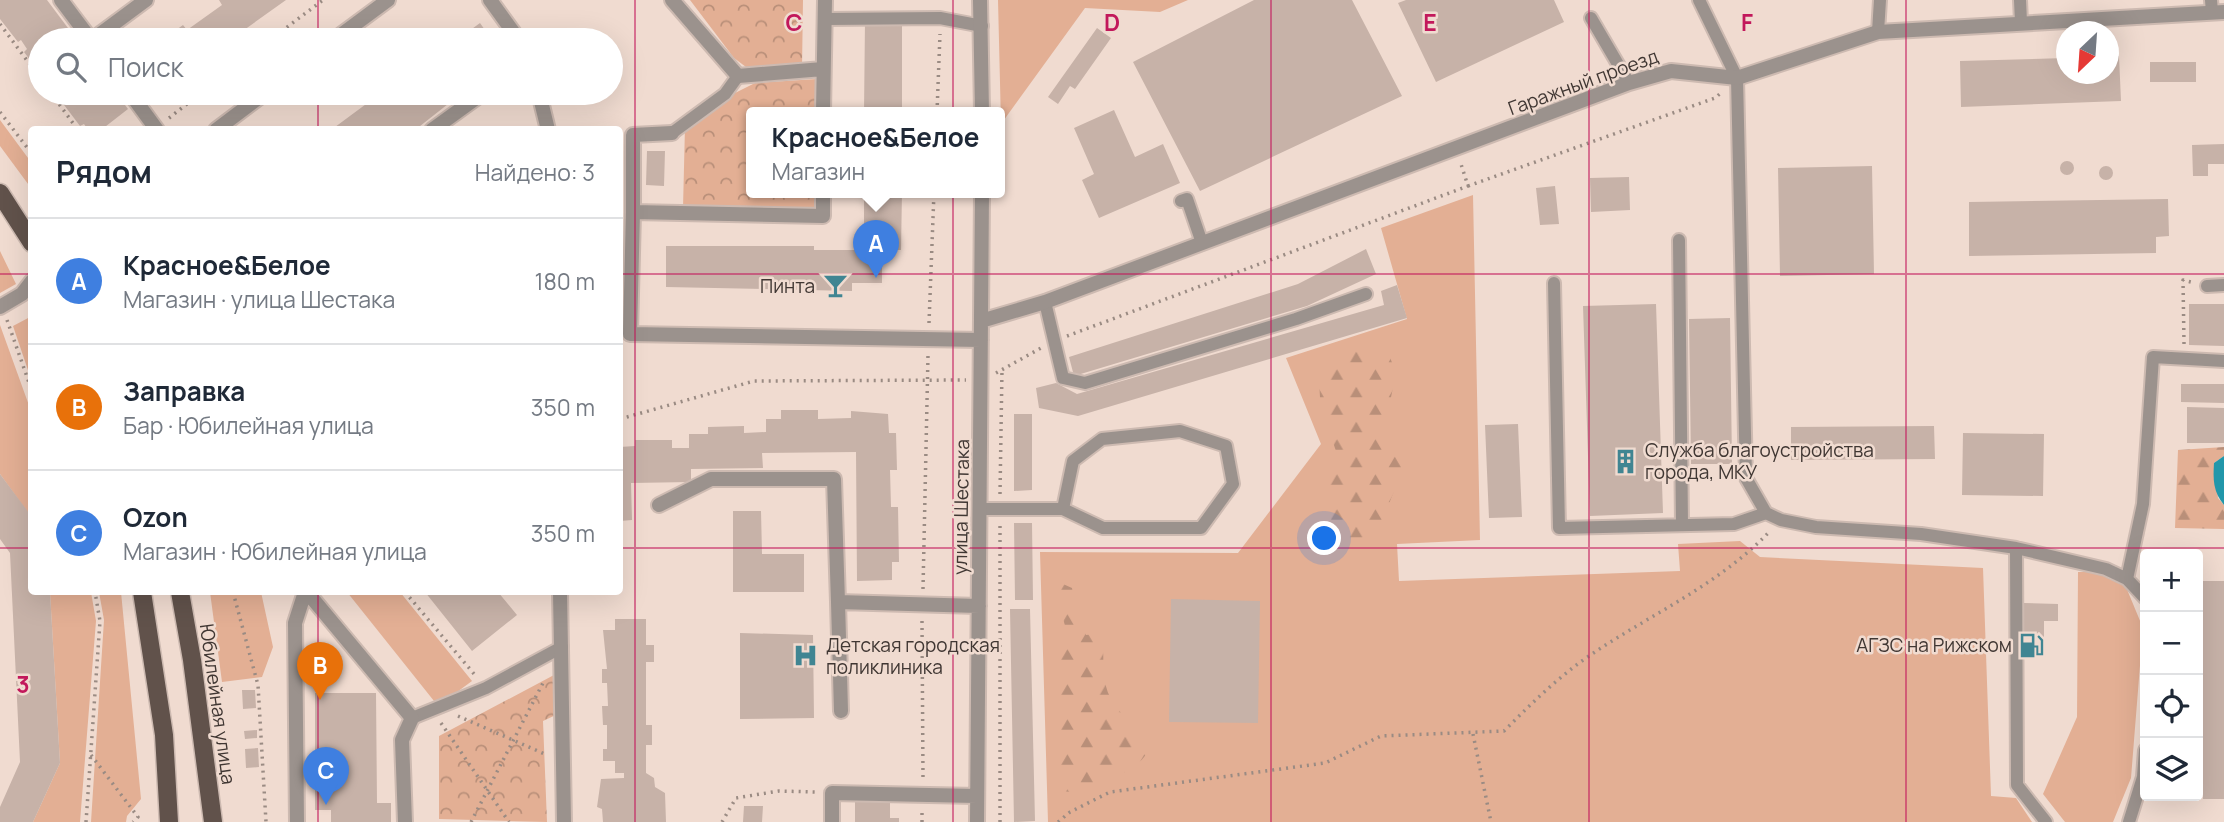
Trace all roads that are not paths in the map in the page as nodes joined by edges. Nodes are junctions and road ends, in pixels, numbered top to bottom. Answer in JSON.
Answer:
{"nodes":[{"id":1,"x":61,"y":0,"type":"edge"},
{"id":2,"x":146,"y":0,"type":"edge"},
{"id":3,"x":388,"y":0,"type":"edge"},
{"id":4,"x":490,"y":0,"type":"edge"},
{"id":5,"x":672,"y":0,"type":"edge"},
{"id":6,"x":825,"y":0,"type":"edge"},
{"id":7,"x":1699,"y":0,"type":"edge"},
{"id":8,"x":1880,"y":0,"type":"edge"},
{"id":9,"x":2020,"y":0,"type":"edge"},
{"id":10,"x":982,"y":1,"type":"edge"},
{"id":11,"x":2216,"y":8,"type":"edge"},
{"id":12,"x":1591,"y":18,"type":"dead end"},
{"id":13,"x":826,"y":19,"type":"junction"},
{"id":14,"x":2021,"y":22,"type":"junction"},
{"id":15,"x":982,"y":26,"type":"junction"},
{"id":16,"x":82,"y":28,"type":"edge"},
{"id":17,"x":108,"y":28,"type":"edge"},
{"id":18,"x":350,"y":28,"type":"edge"},
{"id":19,"x":510,"y":28,"type":"edge"},
{"id":20,"x":1878,"y":32,"type":"junction"},
{"id":21,"x":823,"y":69,"type":"junction"},
{"id":22,"x":738,"y":76,"type":"junction"},
{"id":23,"x":1737,"y":78,"type":"junction"},
{"id":24,"x":1629,"y":83,"type":"junction"},
{"id":25,"x":139,"y":105,"type":"edge"},
{"id":26,"x":249,"y":105,"type":"edge"},
{"id":27,"x":466,"y":105,"type":"edge"},
{"id":28,"x":542,"y":105,"type":"edge"},
{"id":29,"x":823,"y":107,"type":"edge"},
{"id":30,"x":982,"y":107,"type":"edge"},
{"id":31,"x":154,"y":126,"type":"edge"},
{"id":32,"x":221,"y":126,"type":"edge"},
{"id":33,"x":438,"y":126,"type":"edge"},
{"id":34,"x":547,"y":126,"type":"edge"},
{"id":35,"x":672,"y":133,"type":"joint"},
{"id":36,"x":0,"y":193,"type":"edge"},
{"id":37,"x":823,"y":198,"type":"edge"},
{"id":38,"x":982,"y":198,"type":"edge"},
{"id":39,"x":1188,"y":199,"type":"dead end"},
{"id":40,"x":633,"y":212,"type":"junction"},
{"id":41,"x":28,"y":237,"type":"edge"},
{"id":42,"x":1679,"y":240,"type":"dead end"},
{"id":43,"x":1202,"y":243,"type":"junction"},
{"id":44,"x":1554,"y":283,"type":"dead end"},
{"id":45,"x":2224,"y":285,"type":"edge"},
{"id":46,"x":28,"y":286,"type":"edge"},
{"id":47,"x":2207,"y":286,"type":"road end"},
{"id":48,"x":1366,"y":294,"type":"dead end"},
{"id":49,"x":1045,"y":302,"type":"junction"},
{"id":50,"x":0,"y":307,"type":"edge"},
{"id":51,"x":981,"y":321,"type":"junction"},
{"id":52,"x":981,"y":340,"type":"junction"},
{"id":53,"x":2224,"y":361,"type":"edge"},
{"id":54,"x":659,"y":505,"type":"dead end"},
{"id":55,"x":979,"y":509,"type":"junction"},
{"id":56,"x":1063,"y":509,"type":"junction"},
{"id":57,"x":1766,"y":513,"type":"junction"},
{"id":58,"x":1682,"y":525,"type":"junction"},
{"id":59,"x":2016,"y":548,"type":"junction"},
{"id":60,"x":2127,"y":579,"type":"junction"},
{"id":61,"x":2140,"y":593,"type":"edge"},
{"id":62,"x":142,"y":595,"type":"edge"},
{"id":63,"x":181,"y":595,"type":"edge"},
{"id":64,"x":305,"y":595,"type":"edge"},
{"id":65,"x":309,"y":595,"type":"edge"},
{"id":66,"x":560,"y":595,"type":"edge"},
{"id":67,"x":838,"y":602,"type":"junction"},
{"id":68,"x":979,"y":606,"type":"junction"},
{"id":69,"x":562,"y":647,"type":"junction"},
{"id":70,"x":841,"y":711,"type":"dead end"},
{"id":71,"x":412,"y":718,"type":"junction"},
{"id":72,"x":2140,"y":787,"type":"edge"},
{"id":73,"x":977,"y":796,"type":"junction"},
{"id":74,"x":169,"y":822,"type":"edge"},
{"id":75,"x":213,"y":822,"type":"edge"},
{"id":76,"x":297,"y":822,"type":"edge"},
{"id":77,"x":405,"y":822,"type":"edge"},
{"id":78,"x":564,"y":822,"type":"edge"},
{"id":79,"x":832,"y":822,"type":"edge"},
{"id":80,"x":977,"y":822,"type":"edge"},
{"id":81,"x":2046,"y":822,"type":"edge"},
{"id":82,"x":2129,"y":822,"type":"edge"}],
"edges":[{"from":1,"to":16,"type":"street"},
{"from":2,"to":17,"type":"street"},
{"from":3,"to":18,"type":"street"},
{"from":4,"to":19,"type":"street"},
{"from":5,"to":22,"type":"street"},
{"from":6,"to":13,"type":"street"},
{"from":7,"to":23,"type":"lane"},
{"from":8,"to":20,"type":"lane"},
{"from":9,"to":14,"type":"lane"},
{"from":10,"to":15,"type":"street"},
{"from":11,"to":14,"type":"street","name":"Гаражный проезд"},
{"from":12,"to":24,"type":"lane"},
{"from":13,"to":15,"type":"lane"},
{"from":13,"to":21,"type":"street"},
{"from":14,"to":20,"type":"street","name":"Гаражный проезд"},
{"from":15,"to":30,"type":"street"},
{"from":20,"to":23,"type":"street","name":"Гаражный проезд"},
{"from":21,"to":22,"type":"street"},
{"from":21,"to":29,"type":"street"},
{"from":22,"to":35,"type":"lane"},
{"from":23,"to":24,"type":"street","name":"Гаражный проезд"},
{"from":23,"to":57,"type":"lane"},
{"from":24,"to":43,"type":"street","name":"Гаражный проезд"},
{"from":25,"to":31,"type":"street"},
{"from":26,"to":32,"type":"street"},
{"from":27,"to":33,"type":"street"},
{"from":28,"to":34,"type":"street"},
{"from":35,"to":40,"type":"street"},
{"from":36,"to":41,"type":"main road"},
{"from":37,"to":40,"type":"street"},
{"from":38,"to":51,"type":"street","name":"улица Шестака"},
{"from":39,"to":43,"type":"lane"},
{"from":40,"to":52,"type":"street"},
{"from":42,"to":58,"type":"lane"},
{"from":43,"to":49,"type":"street","name":"Гаражный проезд"},
{"from":44,"to":58,"type":"lane"},
{"from":45,"to":47,"type":"lane"},
{"from":46,"to":50,"type":"street"},
{"from":48,"to":49,"type":"lane"},
{"from":49,"to":51,"type":"street","name":"Гаражный проезд"},
{"from":51,"to":52,"type":"street","name":"улица Шестака"},
{"from":52,"to":55,"type":"street","name":"улица Шестака"},
{"from":53,"to":60,"type":"lane"},
{"from":54,"to":67,"type":"street"},
{"from":55,"to":56,"type":"lane"},
{"from":55,"to":68,"type":"street","name":"улица Шестака"},
{"from":56,"to":56,"type":"lane"},
{"from":57,"to":58,"type":"lane"},
{"from":57,"to":59,"type":"lane"},
{"from":59,"to":60,"type":"lane"},
{"from":59,"to":81,"type":"lane"},
{"from":60,"to":61,"type":"lane"},
{"from":62,"to":74,"type":"main road"},
{"from":63,"to":75,"type":"main road","name":"Юбилейная улица"},
{"from":64,"to":76,"type":"street"},
{"from":65,"to":71,"type":"street"},
{"from":66,"to":69,"type":"street"},
{"from":67,"to":68,"type":"street"},
{"from":67,"to":70,"type":"street"},
{"from":68,"to":73,"type":"street","name":"улица Шестака"},
{"from":69,"to":71,"type":"lane"},
{"from":69,"to":78,"type":"street"},
{"from":71,"to":77,"type":"street"},
{"from":72,"to":82,"type":"lane"},
{"from":73,"to":79,"type":"street"},
{"from":73,"to":80,"type":"street","name":"улица Шестака"}]}
